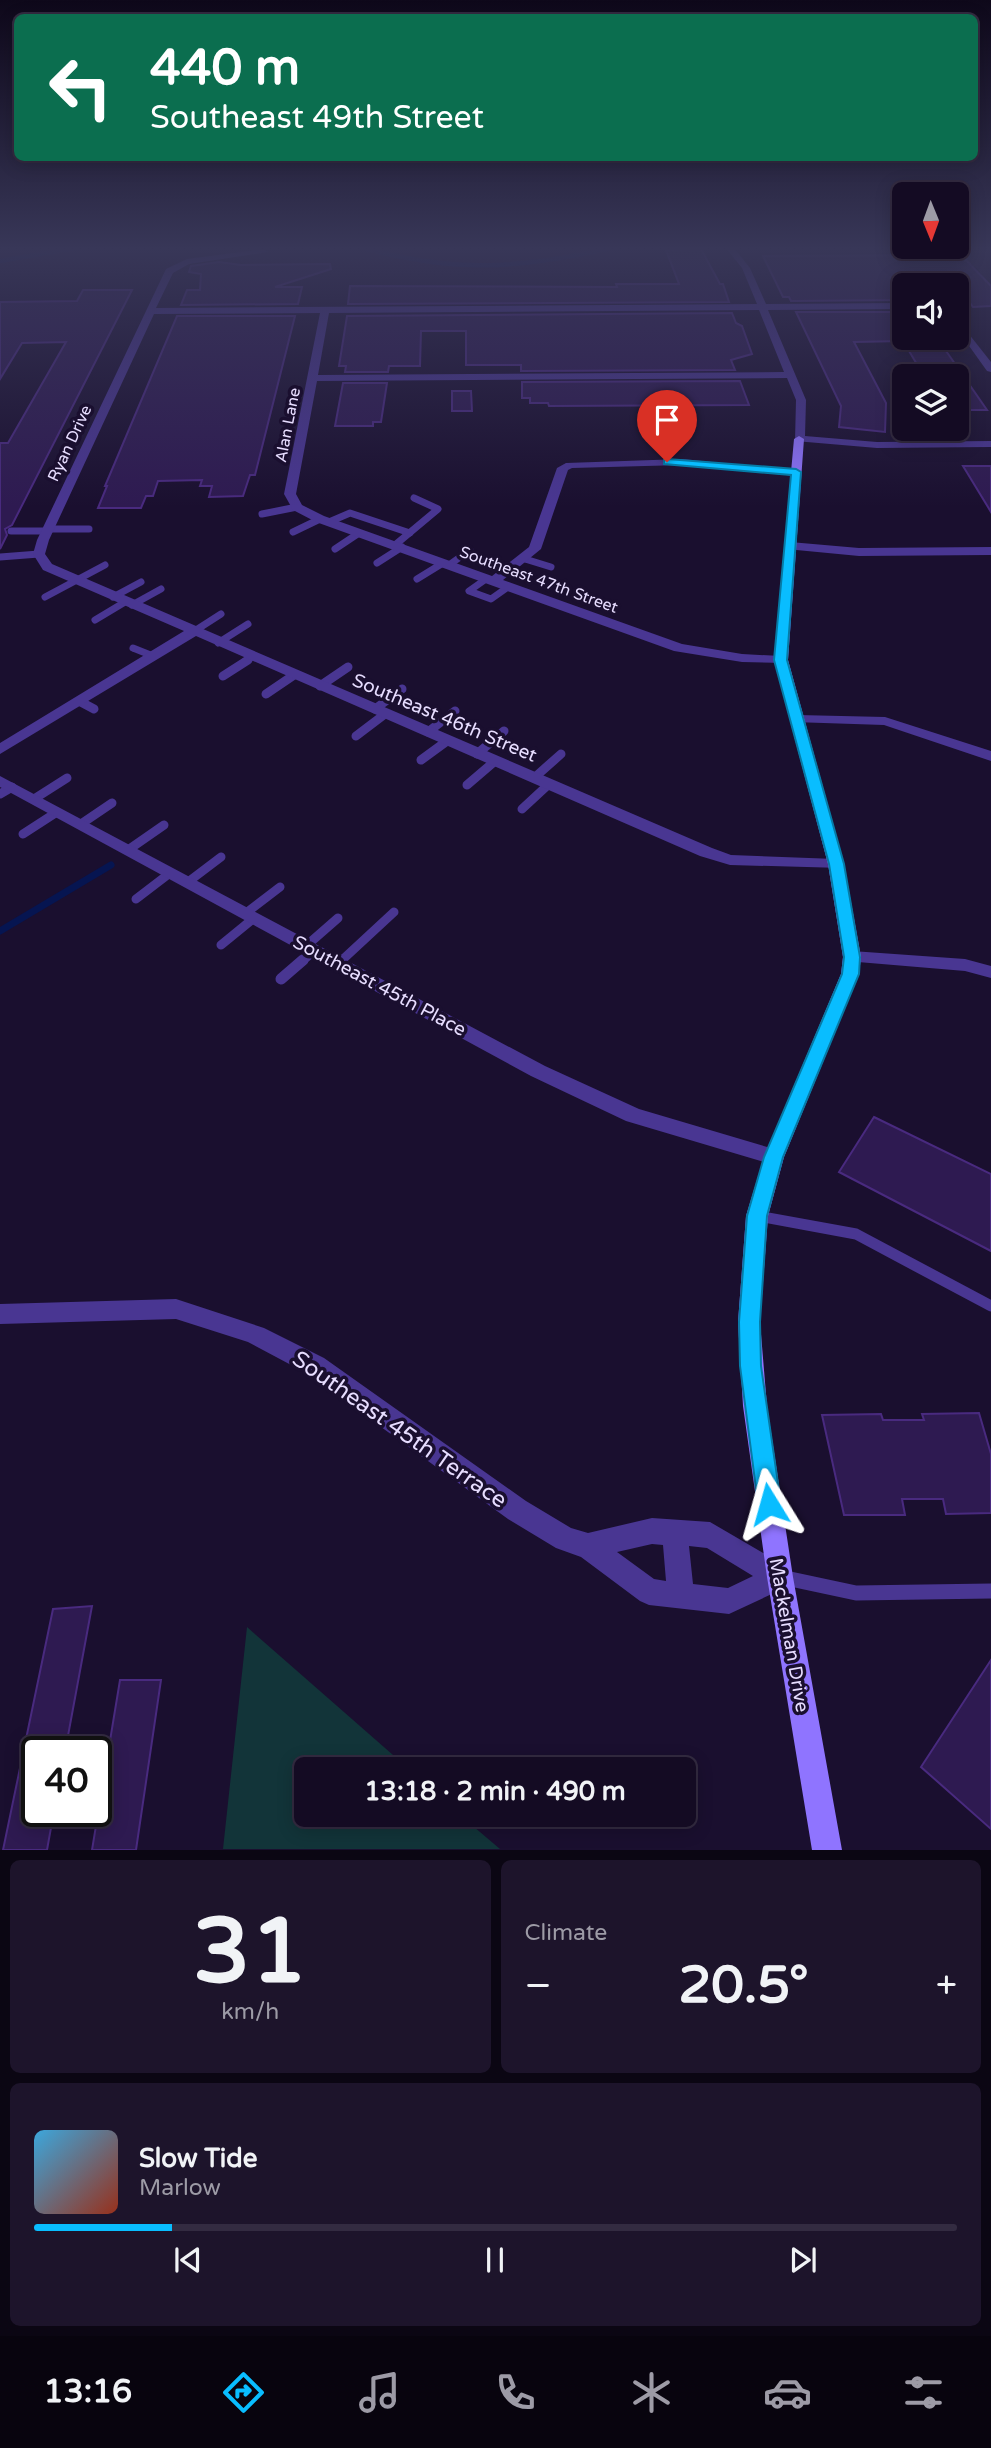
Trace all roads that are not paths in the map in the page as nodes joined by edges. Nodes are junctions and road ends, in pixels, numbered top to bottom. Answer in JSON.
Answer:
{"nodes":[{"id":1,"x":138,"y":334,"type":"edge"},
{"id":2,"x":320,"y":334,"type":"edge"},
{"id":3,"x":773,"y":334,"type":"edge"},
{"id":4,"x":969,"y":339,"type":"edge"},
{"id":5,"x":991,"y":369,"type":"edge"},
{"id":6,"x":790,"y":375,"type":"junction"},
{"id":7,"x":312,"y":378,"type":"junction"},
{"id":8,"x":799,"y":439,"type":"junction"},
{"id":9,"x":991,"y":444,"type":"edge"},
{"id":10,"x":796,"y":472,"type":"junction"},
{"id":11,"x":414,"y":498,"type":"dead end"},
{"id":12,"x":295,"y":505,"type":"junction"},
{"id":13,"x":262,"y":514,"type":"dead end"},
{"id":14,"x":324,"y":521,"type":"junction"},
{"id":15,"x":89,"y":529,"type":"dead end"},
{"id":16,"x":48,"y":530,"type":"junction"},
{"id":17,"x":11,"y":531,"type":"dead end"},
{"id":18,"x":293,"y":532,"type":"dead end"},
{"id":19,"x":359,"y":533,"type":"junction"},
{"id":20,"x":410,"y":533,"type":"junction"},
{"id":21,"x":790,"y":545,"type":"junction"},
{"id":22,"x":398,"y":546,"type":"junction"},
{"id":23,"x":335,"y":549,"type":"dead end"},
{"id":24,"x":470,"y":550,"type":"dead end"},
{"id":25,"x":991,"y":551,"type":"edge"},
{"id":26,"x":0,"y":557,"type":"edge"},
{"id":27,"x":524,"y":559,"type":"junction"},
{"id":28,"x":43,"y":560,"type":"junction"},
{"id":29,"x":377,"y":563,"type":"dead end"},
{"id":30,"x":446,"y":564,"type":"junction"},
{"id":31,"x":105,"y":565,"type":"dead end"},
{"id":32,"x":551,"y":567,"type":"dead end"},
{"id":33,"x":417,"y":579,"type":"dead end"},
{"id":34,"x":490,"y":580,"type":"junction"},
{"id":35,"x":75,"y":581,"type":"junction"},
{"id":36,"x":141,"y":582,"type":"dead end"},
{"id":37,"x":508,"y":587,"type":"junction"},
{"id":38,"x":161,"y":589,"type":"dead end"},
{"id":39,"x":45,"y":597,"type":"dead end"},
{"id":40,"x":123,"y":602,"type":"junction"},
{"id":41,"x":222,"y":614,"type":"dead end"},
{"id":42,"x":95,"y":620,"type":"dead end"},
{"id":43,"x":248,"y":624,"type":"dead end"},
{"id":44,"x":193,"y":632,"type":"junction"},
{"id":45,"x":218,"y":642,"type":"junction"},
{"id":46,"x":133,"y":648,"type":"dead end"},
{"id":47,"x":153,"y":656,"type":"junction"},
{"id":48,"x":252,"y":657,"type":"junction"},
{"id":49,"x":780,"y":660,"type":"junction"},
{"id":50,"x":348,"y":667,"type":"dead end"},
{"id":51,"x":294,"y":675,"type":"junction"},
{"id":52,"x":223,"y":676,"type":"dead end"},
{"id":53,"x":320,"y":686,"type":"junction"},
{"id":54,"x":402,"y":689,"type":"dead end"},
{"id":55,"x":266,"y":694,"type":"dead end"},
{"id":56,"x":79,"y":701,"type":"junction"},
{"id":57,"x":94,"y":709,"type":"dead end"},
{"id":58,"x":455,"y":711,"type":"dead end"},
{"id":59,"x":379,"y":712,"type":"junction"},
{"id":60,"x":798,"y":719,"type":"junction"},
{"id":61,"x":504,"y":731,"type":"dead end"},
{"id":62,"x":428,"y":732,"type":"junction"},
{"id":63,"x":356,"y":736,"type":"dead end"},
{"id":64,"x":447,"y":741,"type":"junction"},
{"id":65,"x":0,"y":749,"type":"edge"},
{"id":66,"x":477,"y":754,"type":"junction"},
{"id":67,"x":561,"y":754,"type":"dead end"},
{"id":68,"x":991,"y":756,"type":"edge"},
{"id":69,"x":421,"y":760,"type":"dead end"},
{"id":70,"x":495,"y":761,"type":"junction"},
{"id":71,"x":67,"y":778,"type":"dead end"},
{"id":72,"x":534,"y":778,"type":"junction"},
{"id":73,"x":549,"y":784,"type":"junction"},
{"id":74,"x":467,"y":785,"type":"dead end"},
{"id":75,"x":4,"y":788,"type":"edge"},
{"id":76,"x":34,"y":799,"type":"junction"},
{"id":77,"x":112,"y":803,"type":"dead end"},
{"id":78,"x":522,"y":809,"type":"dead end"},
{"id":79,"x":57,"y":812,"type":"junction"},
{"id":80,"x":80,"y":824,"type":"junction"},
{"id":81,"x":164,"y":825,"type":"dead end"},
{"id":82,"x":23,"y":834,"type":"dead end"},
{"id":83,"x":128,"y":850,"type":"junction"},
{"id":84,"x":221,"y":857,"type":"dead end"},
{"id":85,"x":836,"y":864,"type":"junction"},
{"id":86,"x":170,"y":873,"type":"junction"},
{"id":87,"x":188,"y":882,"type":"junction"},
{"id":88,"x":280,"y":887,"type":"dead end"},
{"id":89,"x":136,"y":899,"type":"dead end"},
{"id":90,"x":394,"y":912,"type":"dead end"},
{"id":91,"x":250,"y":915,"type":"junction"},
{"id":92,"x":338,"y":919,"type":"dead end"},
{"id":93,"x":221,"y":945,"type":"dead end"},
{"id":94,"x":310,"y":948,"type":"junction"},
{"id":95,"x":852,"y":957,"type":"junction"},
{"id":96,"x":338,"y":963,"type":"junction"},
{"id":97,"x":991,"y":972,"type":"edge"},
{"id":98,"x":281,"y":979,"type":"dead end"},
{"id":99,"x":774,"y":1157,"type":"junction"},
{"id":100,"x":757,"y":1216,"type":"junction"},
{"id":101,"x":991,"y":1306,"type":"edge"},
{"id":102,"x":0,"y":1314,"type":"edge"},
{"id":103,"x":675,"y":1533,"type":"junction"},
{"id":104,"x":587,"y":1546,"type":"junction"},
{"id":105,"x":780,"y":1577,"type":"junction"},
{"id":106,"x":991,"y":1591,"type":"edge"},
{"id":107,"x":681,"y":1595,"type":"junction"},
{"id":108,"x":827,"y":1850,"type":"edge"}],
"edges":[{"from":1,"to":16,"type":"street","name":"Ryan Drive"},
{"from":2,"to":7,"type":"street","name":"Alan Lane"},
{"from":3,"to":6,"type":"street","name":"Mackelman Drive"},
{"from":4,"to":5,"type":"street"},
{"from":6,"to":7,"type":"street"},
{"from":6,"to":8,"type":"street","name":"Mackelman Drive"},
{"from":7,"to":12,"type":"street","name":"Alan Lane"},
{"from":8,"to":9,"type":"street"},
{"from":8,"to":10,"type":"street","name":"Mackelman Drive"},
{"from":10,"to":21,"type":"street","name":"Mackelman Drive"},
{"from":10,"to":27,"type":"street"},
{"from":11,"to":20,"type":"lane"},
{"from":12,"to":13,"type":"lane"},
{"from":12,"to":14,"type":"street","name":"Southeast 47th Street"},
{"from":14,"to":18,"type":"lane"},
{"from":14,"to":19,"type":"street","name":"Southeast 47th Street"},
{"from":14,"to":20,"type":"lane"},
{"from":15,"to":16,"type":"lane"},
{"from":16,"to":17,"type":"lane"},
{"from":16,"to":28,"type":"street","name":"Ryan Drive"},
{"from":19,"to":22,"type":"street","name":"Southeast 47th Street"},
{"from":19,"to":23,"type":"lane"},
{"from":20,"to":22,"type":"lane"},
{"from":21,"to":25,"type":"street"},
{"from":21,"to":49,"type":"street","name":"Mackelman Drive"},
{"from":22,"to":29,"type":"lane"},
{"from":22,"to":30,"type":"street","name":"Southeast 47th Street"},
{"from":24,"to":30,"type":"lane"},
{"from":26,"to":28,"type":"lane"},
{"from":27,"to":32,"type":"lane"},
{"from":27,"to":34,"type":"street"},
{"from":28,"to":35,"type":"street","name":"Southeast 46th Street"},
{"from":30,"to":33,"type":"lane"},
{"from":30,"to":34,"type":"street","name":"Southeast 47th Street"},
{"from":31,"to":35,"type":"lane"},
{"from":34,"to":37,"type":"street","name":"Southeast 47th Street"},
{"from":34,"to":37,"type":"lane"},
{"from":35,"to":39,"type":"lane"},
{"from":35,"to":40,"type":"street","name":"Southeast 46th Street"},
{"from":36,"to":40,"type":"lane"},
{"from":37,"to":49,"type":"street","name":"Southeast 47th Street"},
{"from":38,"to":40,"type":"lane"},
{"from":40,"to":42,"type":"lane"},
{"from":40,"to":44,"type":"street","name":"Southeast 46th Street"},
{"from":41,"to":44,"type":"lane"},
{"from":43,"to":45,"type":"lane"},
{"from":44,"to":45,"type":"street","name":"Southeast 46th Street"},
{"from":44,"to":47,"type":"street"},
{"from":45,"to":48,"type":"street","name":"Southeast 46th Street"},
{"from":46,"to":47,"type":"lane"},
{"from":47,"to":56,"type":"street"},
{"from":48,"to":51,"type":"street","name":"Southeast 46th Street"},
{"from":48,"to":52,"type":"lane"},
{"from":49,"to":60,"type":"street","name":"Mackelman Drive"},
{"from":50,"to":53,"type":"lane"},
{"from":51,"to":53,"type":"street","name":"Southeast 46th Street"},
{"from":51,"to":55,"type":"lane"},
{"from":53,"to":59,"type":"street","name":"Southeast 46th Street"},
{"from":54,"to":59,"type":"lane"},
{"from":56,"to":57,"type":"lane"},
{"from":56,"to":65,"type":"street"},
{"from":58,"to":62,"type":"lane"},
{"from":59,"to":62,"type":"street","name":"Southeast 46th Street"},
{"from":59,"to":63,"type":"lane"},
{"from":60,"to":68,"type":"street"},
{"from":60,"to":85,"type":"street","name":"Mackelman Drive"},
{"from":61,"to":66,"type":"lane"},
{"from":62,"to":64,"type":"street","name":"Southeast 46th Street"},
{"from":64,"to":66,"type":"street","name":"Southeast 46th Street"},
{"from":64,"to":69,"type":"lane"},
{"from":66,"to":70,"type":"street","name":"Southeast 46th Street"},
{"from":67,"to":72,"type":"lane"},
{"from":70,"to":72,"type":"street","name":"Southeast 46th Street"},
{"from":70,"to":74,"type":"lane"},
{"from":71,"to":76,"type":"lane"},
{"from":72,"to":73,"type":"street","name":"Southeast 46th Street"},
{"from":73,"to":78,"type":"lane"},
{"from":73,"to":85,"type":"street","name":"Southeast 46th Street"},
{"from":75,"to":76,"type":"street","name":"Southeast 45th Place"},
{"from":76,"to":79,"type":"street","name":"Southeast 45th Place"},
{"from":77,"to":80,"type":"lane"},
{"from":79,"to":80,"type":"street","name":"Southeast 45th Place"},
{"from":79,"to":82,"type":"lane"},
{"from":80,"to":83,"type":"street","name":"Southeast 45th Place"},
{"from":81,"to":83,"type":"lane"},
{"from":83,"to":86,"type":"street","name":"Southeast 45th Place"},
{"from":84,"to":87,"type":"lane"},
{"from":85,"to":95,"type":"street","name":"Mackelman Drive"},
{"from":86,"to":87,"type":"street","name":"Southeast 45th Place"},
{"from":86,"to":89,"type":"lane"},
{"from":87,"to":91,"type":"street","name":"Southeast 45th Place"},
{"from":88,"to":91,"type":"lane"},
{"from":90,"to":96,"type":"lane"},
{"from":91,"to":93,"type":"lane"},
{"from":91,"to":94,"type":"street","name":"Southeast 45th Place"},
{"from":92,"to":94,"type":"lane"},
{"from":94,"to":96,"type":"street","name":"Southeast 45th Place"},
{"from":94,"to":98,"type":"lane"},
{"from":95,"to":97,"type":"street"},
{"from":95,"to":99,"type":"street","name":"Mackelman Drive"},
{"from":96,"to":99,"type":"street","name":"Southeast 45th Place"},
{"from":99,"to":100,"type":"street","name":"Mackelman Drive"},
{"from":100,"to":101,"type":"lane"},
{"from":100,"to":105,"type":"street","name":"Mackelman Drive"},
{"from":102,"to":104,"type":"street","name":"Southeast 45th Terrace"},
{"from":103,"to":104,"type":"street"},
{"from":103,"to":105,"type":"street"},
{"from":103,"to":107,"type":"street"},
{"from":104,"to":107,"type":"street","name":"Southeast 45th Terrace"},
{"from":105,"to":106,"type":"lane"},
{"from":105,"to":107,"type":"street","name":"Southeast 45th Terrace"},
{"from":105,"to":108,"type":"street","name":"Mackelman Drive"}]}
